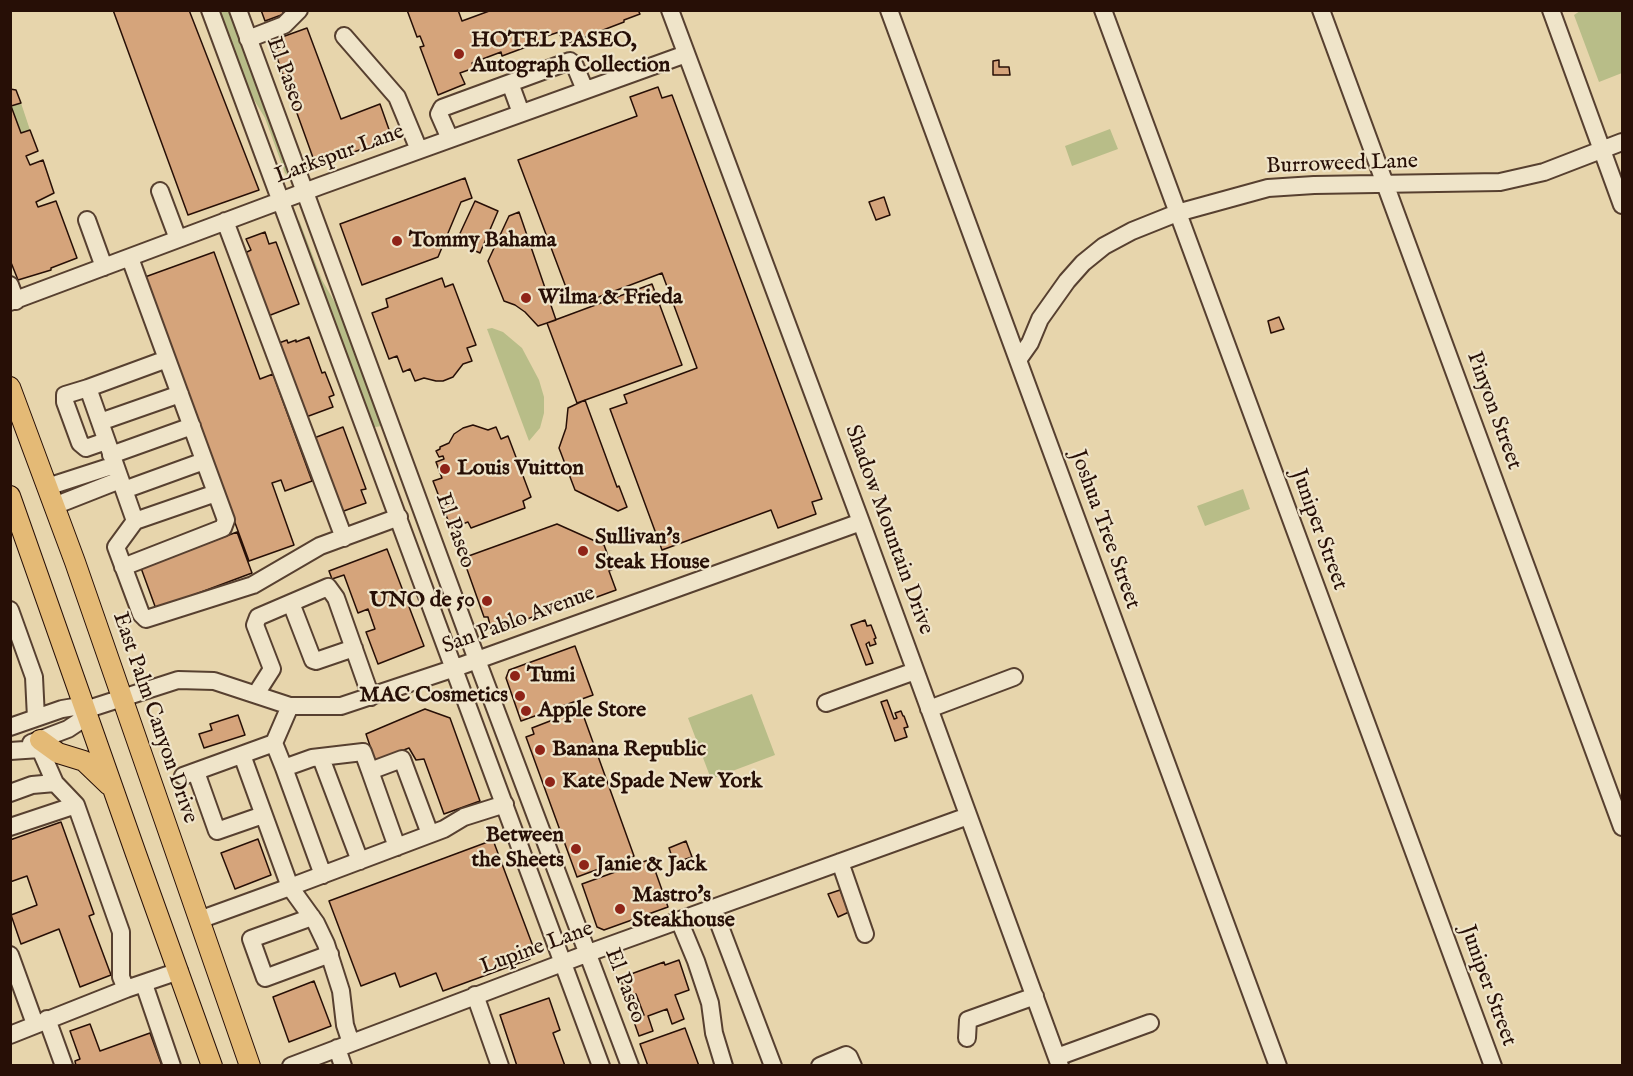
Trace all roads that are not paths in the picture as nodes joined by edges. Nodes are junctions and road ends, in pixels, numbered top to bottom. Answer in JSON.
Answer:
{"nodes":[{"id":1,"x":210,"y":10,"type":"edge"},
{"id":2,"x":238,"y":10,"type":"edge"},
{"id":3,"x":298,"y":10,"type":"edge"},
{"id":4,"x":670,"y":10,"type":"edge"},
{"id":5,"x":889,"y":10,"type":"edge"},
{"id":6,"x":1103,"y":10,"type":"edge"},
{"id":7,"x":1321,"y":10,"type":"edge"},
{"id":8,"x":1551,"y":10,"type":"edge"},
{"id":9,"x":344,"y":36,"type":"dead end"},
{"id":10,"x":248,"y":39,"type":"junction"},
{"id":11,"x":686,"y":54,"type":"junction"},
{"id":12,"x":510,"y":83,"type":"junction"},
{"id":13,"x":585,"y":90,"type":"junction"},
{"id":14,"x":521,"y":113,"type":"junction"},
{"id":15,"x":450,"y":139,"type":"junction"},
{"id":16,"x":1623,"y":142,"type":"edge"},
{"id":17,"x":419,"y":150,"type":"junction"},
{"id":18,"x":1602,"y":150,"type":"junction"},
{"id":19,"x":1386,"y":185,"type":"junction"},
{"id":20,"x":160,"y":191,"type":"dead end"},
{"id":21,"x":304,"y":192,"type":"junction"},
{"id":22,"x":281,"y":201,"type":"junction"},
{"id":23,"x":1623,"y":205,"type":"edge"},
{"id":24,"x":301,"y":213,"type":"dead end"},
{"id":25,"x":1177,"y":213,"type":"junction"},
{"id":26,"x":87,"y":220,"type":"dead end"},
{"id":27,"x":225,"y":221,"type":"junction"},
{"id":28,"x":178,"y":239,"type":"junction"},
{"id":29,"x":130,"y":258,"type":"junction"},
{"id":30,"x":104,"y":267,"type":"junction"},
{"id":31,"x":12,"y":296,"type":"edge"},
{"id":32,"x":351,"y":317,"type":"junction"},
{"id":33,"x":167,"y":359,"type":"junction"},
{"id":34,"x":1018,"y":360,"type":"junction"},
{"id":35,"x":10,"y":387,"type":"edge"},
{"id":36,"x":88,"y":388,"type":"junction"},
{"id":37,"x":180,"y":394,"type":"junction"},
{"id":38,"x":100,"y":422,"type":"junction"},
{"id":39,"x":391,"y":425,"type":"junction"},
{"id":40,"x":192,"y":426,"type":"junction"},
{"id":41,"x":369,"y":435,"type":"junction"},
{"id":42,"x":403,"y":457,"type":"junction"},
{"id":43,"x":204,"y":461,"type":"junction"},
{"id":44,"x":115,"y":466,"type":"junction"},
{"id":45,"x":380,"y":466,"type":"junction"},
{"id":46,"x":216,"y":493,"type":"junction"},
{"id":47,"x":10,"y":496,"type":"edge"},
{"id":48,"x":51,"y":496,"type":"junction"},
{"id":49,"x":399,"y":517,"type":"junction"},
{"id":50,"x":135,"y":521,"type":"junction"},
{"id":51,"x":861,"y":522,"type":"junction"},
{"id":52,"x":344,"y":538,"type":"junction"},
{"id":53,"x":123,"y":567,"type":"junction"},
{"id":54,"x":291,"y":603,"type":"junction"},
{"id":55,"x":10,"y":610,"type":"edge"},
{"id":56,"x":354,"y":648,"type":"junction"},
{"id":57,"x":477,"y":660,"type":"junction"},
{"id":58,"x":455,"y":668,"type":"junction"},
{"id":59,"x":915,"y":671,"type":"junction"},
{"id":60,"x":1014,"y":677,"type":"dead end"},
{"id":61,"x":256,"y":694,"type":"junction"},
{"id":62,"x":121,"y":697,"type":"junction"},
{"id":63,"x":371,"y":697,"type":"junction"},
{"id":64,"x":826,"y":703,"type":"dead end"},
{"id":65,"x":290,"y":706,"type":"junction"},
{"id":66,"x":929,"y":709,"type":"junction"},
{"id":67,"x":85,"y":710,"type":"junction"},
{"id":68,"x":36,"y":718,"type":"junction"},
{"id":69,"x":10,"y":727,"type":"edge"},
{"id":70,"x":40,"y":740,"type":"junction"},
{"id":71,"x":274,"y":743,"type":"junction"},
{"id":72,"x":10,"y":751,"type":"edge"},
{"id":73,"x":242,"y":755,"type":"junction"},
{"id":74,"x":321,"y":758,"type":"junction"},
{"id":75,"x":284,"y":768,"type":"junction"},
{"id":76,"x":370,"y":771,"type":"junction"},
{"id":77,"x":54,"y":783,"type":"junction"},
{"id":78,"x":113,"y":789,"type":"junction"},
{"id":79,"x":10,"y":793,"type":"edge"},
{"id":80,"x":505,"y":804,"type":"junction"},
{"id":81,"x":76,"y":805,"type":"junction"},
{"id":82,"x":264,"y":814,"type":"junction"},
{"id":83,"x":968,"y":816,"type":"junction"},
{"id":84,"x":10,"y":827,"type":"edge"},
{"id":85,"x":1623,"y":827,"type":"edge"},
{"id":86,"x":430,"y":834,"type":"junction"},
{"id":87,"x":397,"y":847,"type":"junction"},
{"id":88,"x":360,"y":861,"type":"junction"},
{"id":89,"x":840,"y":862,"type":"junction"},
{"id":90,"x":323,"y":875,"type":"junction"},
{"id":91,"x":290,"y":887,"type":"junction"},
{"id":92,"x":713,"y":908,"type":"junction"},
{"id":93,"x":312,"y":917,"type":"junction"},
{"id":94,"x":200,"y":920,"type":"junction"},
{"id":95,"x":679,"y":920,"type":"junction"},
{"id":96,"x":865,"y":934,"type":"dead end"},
{"id":97,"x":330,"y":954,"type":"junction"},
{"id":98,"x":587,"y":954,"type":"junction"},
{"id":99,"x":10,"y":955,"type":"edge"},
{"id":100,"x":563,"y":963,"type":"junction"},
{"id":101,"x":179,"y":971,"type":"junction"},
{"id":102,"x":144,"y":984,"type":"junction"},
{"id":103,"x":126,"y":989,"type":"junction"},
{"id":104,"x":475,"y":995,"type":"junction"},
{"id":105,"x":1035,"y":996,"type":"junction"},
{"id":106,"x":41,"y":1021,"type":"junction"},
{"id":107,"x":1150,"y":1023,"type":"dead end"},
{"id":108,"x":10,"y":1035,"type":"edge"},
{"id":109,"x":967,"y":1038,"type":"dead end"},
{"id":110,"x":344,"y":1046,"type":"junction"},
{"id":111,"x":1059,"y":1061,"type":"edge"},
{"id":112,"x":64,"y":1065,"type":"edge"},
{"id":113,"x":172,"y":1065,"type":"edge"},
{"id":114,"x":213,"y":1065,"type":"edge"},
{"id":115,"x":250,"y":1065,"type":"edge"},
{"id":116,"x":291,"y":1065,"type":"edge"},
{"id":117,"x":343,"y":1065,"type":"edge"},
{"id":118,"x":500,"y":1065,"type":"edge"},
{"id":119,"x":601,"y":1065,"type":"edge"},
{"id":120,"x":630,"y":1065,"type":"edge"},
{"id":121,"x":724,"y":1065,"type":"edge"},
{"id":122,"x":773,"y":1065,"type":"edge"},
{"id":123,"x":820,"y":1065,"type":"edge"},
{"id":124,"x":853,"y":1065,"type":"edge"},
{"id":125,"x":1278,"y":1065,"type":"edge"},
{"id":126,"x":1493,"y":1065,"type":"edge"}],
"edges":[{"from":1,"to":22,"type":"street","name":"El Paseo"},
{"from":2,"to":10,"type":"street","name":"El Paseo"},
{"from":3,"to":10,"type":"street"},
{"from":4,"to":11,"type":"street","name":"Shadow Mountain Drive"},
{"from":5,"to":34,"type":"street","name":"Joshua Tree Street"},
{"from":6,"to":25,"type":"street","name":"Juniper Street"},
{"from":7,"to":19,"type":"street","name":"Pinyon Street"},
{"from":8,"to":18,"type":"street"},
{"from":9,"to":17,"type":"street"},
{"from":10,"to":21,"type":"street","name":"El Paseo"},
{"from":11,"to":13,"type":"street","name":"Larkspur Lane"},
{"from":11,"to":51,"type":"street","name":"Shadow Mountain Drive"},
{"from":12,"to":13,"type":"street"},
{"from":12,"to":14,"type":"street"},
{"from":12,"to":15,"type":"street"},
{"from":13,"to":14,"type":"street","name":"Larkspur Lane"},
{"from":14,"to":15,"type":"street","name":"Larkspur Lane"},
{"from":15,"to":17,"type":"street","name":"Larkspur Lane"},
{"from":16,"to":18,"type":"street","name":"Burroweed Lane"},
{"from":17,"to":21,"type":"street","name":"Larkspur Lane"},
{"from":18,"to":19,"type":"street","name":"Burroweed Lane"},
{"from":18,"to":23,"type":"street"},
{"from":19,"to":25,"type":"street","name":"Burroweed Lane"},
{"from":19,"to":85,"type":"street","name":"Pinyon Street"},
{"from":20,"to":28,"type":"street"},
{"from":21,"to":22,"type":"street","name":"Larkspur Lane"},
{"from":21,"to":32,"type":"street","name":"El Paseo"},
{"from":22,"to":27,"type":"street","name":"Larkspur Lane"},
{"from":22,"to":41,"type":"street","name":"El Paseo"},
{"from":24,"to":32,"type":"street"},
{"from":25,"to":34,"type":"street","name":"Burroweed Lane"},
{"from":25,"to":126,"type":"street","name":"Juniper Street"},
{"from":26,"to":30,"type":"street"},
{"from":27,"to":28,"type":"street","name":"Larkspur Lane"},
{"from":27,"to":52,"type":"street"},
{"from":28,"to":29,"type":"street","name":"Larkspur Lane"},
{"from":29,"to":30,"type":"street","name":"Larkspur Lane"},
{"from":29,"to":33,"type":"street"},
{"from":30,"to":31,"type":"street","name":"Larkspur Lane"},
{"from":32,"to":39,"type":"street","name":"El Paseo"},
{"from":33,"to":36,"type":"street"},
{"from":33,"to":37,"type":"street"},
{"from":34,"to":125,"type":"street","name":"Joshua Tree Street"},
{"from":35,"to":48,"type":"main road","name":"East Palm Canyon Drive"},
{"from":36,"to":38,"type":"street"},
{"from":36,"to":44,"type":"street"},
{"from":37,"to":38,"type":"street"},
{"from":37,"to":40,"type":"street"},
{"from":38,"to":44,"type":"street"},
{"from":39,"to":41,"type":"street"},
{"from":39,"to":42,"type":"street","name":"El Paseo"},
{"from":40,"to":43,"type":"street"},
{"from":40,"to":44,"type":"street"},
{"from":41,"to":45,"type":"street","name":"El Paseo"},
{"from":42,"to":45,"type":"street"},
{"from":42,"to":57,"type":"street","name":"El Paseo"},
{"from":43,"to":44,"type":"street"},
{"from":43,"to":46,"type":"street"},
{"from":44,"to":48,"type":"street"},
{"from":44,"to":50,"type":"street"},
{"from":45,"to":49,"type":"street","name":"El Paseo"},
{"from":46,"to":50,"type":"street"},
{"from":46,"to":53,"type":"street"},
{"from":47,"to":67,"type":"main road"},
{"from":48,"to":62,"type":"main road","name":"East Palm Canyon Drive"},
{"from":49,"to":52,"type":"street"},
{"from":49,"to":58,"type":"street","name":"El Paseo"},
{"from":50,"to":53,"type":"street"},
{"from":51,"to":57,"type":"street","name":"San Pablo Avenue"},
{"from":51,"to":59,"type":"street","name":"Shadow Mountain Drive"},
{"from":52,"to":53,"type":"street"},
{"from":54,"to":56,"type":"street"},
{"from":54,"to":56,"type":"street"},
{"from":54,"to":61,"type":"street"},
{"from":55,"to":68,"type":"street"},
{"from":56,"to":63,"type":"street"},
{"from":57,"to":58,"type":"street","name":"San Pablo Avenue"},
{"from":57,"to":98,"type":"street","name":"El Paseo"},
{"from":58,"to":63,"type":"street","name":"San Pablo Avenue"},
{"from":58,"to":80,"type":"street","name":"El Paseo"},
{"from":59,"to":64,"type":"street"},
{"from":59,"to":66,"type":"street","name":"Shadow Mountain Drive"},
{"from":60,"to":66,"type":"street"},
{"from":61,"to":62,"type":"street","name":"San Pablo Avenue"},
{"from":61,"to":65,"type":"street","name":"San Pablo Avenue"},
{"from":62,"to":67,"type":"street","name":"San Pablo Avenue"},
{"from":62,"to":94,"type":"main road","name":"East Palm Canyon Drive"},
{"from":63,"to":65,"type":"street","name":"San Pablo Avenue"},
{"from":65,"to":71,"type":"street"},
{"from":66,"to":83,"type":"street","name":"Shadow Mountain Drive"},
{"from":67,"to":68,"type":"street","name":"San Pablo Avenue"},
{"from":67,"to":70,"type":"street","name":"San Pablo Avenue"},
{"from":67,"to":78,"type":"main road"},
{"from":68,"to":69,"type":"street","name":"San Pablo Avenue"},
{"from":70,"to":72,"type":"street","name":"San Pablo Avenue"},
{"from":70,"to":78,"type":"main road"},
{"from":71,"to":73,"type":"street"},
{"from":71,"to":75,"type":"street"},
{"from":72,"to":77,"type":"street"},
{"from":73,"to":82,"type":"street"},
{"from":73,"to":82,"type":"street"},
{"from":74,"to":75,"type":"street"},
{"from":74,"to":76,"type":"street"},
{"from":74,"to":88,"type":"street"},
{"from":75,"to":90,"type":"street"},
{"from":76,"to":86,"type":"street"},
{"from":76,"to":87,"type":"street"},
{"from":77,"to":79,"type":"street"},
{"from":77,"to":81,"type":"street"},
{"from":78,"to":101,"type":"main road"},
{"from":80,"to":86,"type":"street"},
{"from":80,"to":100,"type":"street","name":"El Paseo"},
{"from":81,"to":84,"type":"street"},
{"from":81,"to":103,"type":"street"},
{"from":82,"to":91,"type":"street"},
{"from":83,"to":89,"type":"street","name":"Lupine Lane"},
{"from":83,"to":105,"type":"street","name":"Shadow Mountain Drive"},
{"from":86,"to":87,"type":"street"},
{"from":87,"to":88,"type":"street"},
{"from":88,"to":90,"type":"street"},
{"from":89,"to":92,"type":"street","name":"Lupine Lane"},
{"from":89,"to":96,"type":"street"},
{"from":90,"to":91,"type":"street"},
{"from":91,"to":93,"type":"street"},
{"from":91,"to":94,"type":"street"},
{"from":92,"to":95,"type":"street","name":"Lupine Lane"},
{"from":92,"to":122,"type":"street"},
{"from":93,"to":97,"type":"street"},
{"from":93,"to":97,"type":"street"},
{"from":94,"to":115,"type":"main road","name":"East Palm Canyon Drive"},
{"from":95,"to":98,"type":"street","name":"Lupine Lane"},
{"from":95,"to":121,"type":"street"},
{"from":97,"to":110,"type":"street"},
{"from":98,"to":100,"type":"street","name":"Lupine Lane"},
{"from":98,"to":120,"type":"street","name":"El Paseo"},
{"from":99,"to":106,"type":"street"},
{"from":100,"to":104,"type":"street","name":"Lupine Lane"},
{"from":100,"to":119,"type":"street","name":"El Paseo"},
{"from":101,"to":102,"type":"street"},
{"from":101,"to":114,"type":"main road"},
{"from":102,"to":103,"type":"street"},
{"from":102,"to":113,"type":"street"},
{"from":103,"to":106,"type":"street"},
{"from":104,"to":110,"type":"street","name":"Lupine Lane"},
{"from":104,"to":118,"type":"street"},
{"from":105,"to":109,"type":"street"},
{"from":105,"to":111,"type":"street","name":"Shadow Mountain Drive"},
{"from":106,"to":108,"type":"street"},
{"from":106,"to":112,"type":"street"},
{"from":107,"to":111,"type":"street"},
{"from":110,"to":116,"type":"street","name":"Lupine Lane"},
{"from":110,"to":117,"type":"street"},
{"from":123,"to":124,"type":"street"}]}
